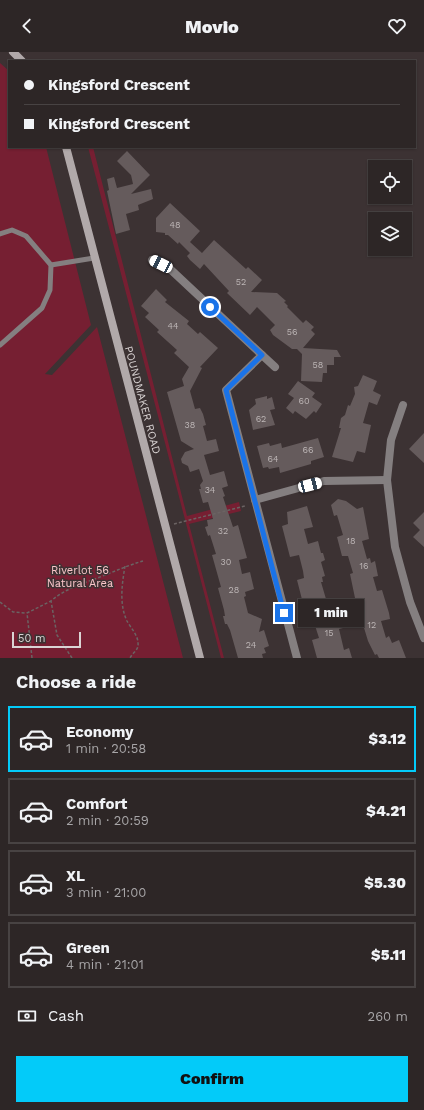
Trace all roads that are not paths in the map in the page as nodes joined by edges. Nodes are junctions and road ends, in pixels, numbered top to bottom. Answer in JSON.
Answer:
{"nodes":[{"id":1,"x":13,"y":52,"type":"edge"},
{"id":2,"x":21,"y":60,"type":"edge"},
{"id":3,"x":66,"y":148,"type":"edge"},
{"id":4,"x":0,"y":234,"type":"edge"},
{"id":5,"x":94,"y":258,"type":"junction"},
{"id":6,"x":152,"y":260,"type":"dead end"},
{"id":7,"x":51,"y":265,"type":"junction"},
{"id":8,"x":0,"y":345,"type":"edge"},
{"id":9,"x":262,"y":355,"type":"junction"},
{"id":10,"x":275,"y":367,"type":"dead end"},
{"id":11,"x":403,"y":405,"type":"dead end"},
{"id":12,"x":387,"y":480,"type":"junction"},
{"id":13,"x":255,"y":500,"type":"junction"},
{"id":14,"x":424,"y":638,"type":"edge"},
{"id":15,"x":200,"y":658,"type":"edge"},
{"id":16,"x":297,"y":658,"type":"edge"}],
"edges":[{"from":1,"to":2,"type":"street"},
{"from":3,"to":5,"type":"street","name":"POUNDMAKER ROAD"},
{"from":4,"to":7,"type":"lane"},
{"from":5,"to":7,"type":"lane"},
{"from":5,"to":15,"type":"street","name":"POUNDMAKER ROAD"},
{"from":6,"to":9,"type":"street"},
{"from":7,"to":8,"type":"lane"},
{"from":9,"to":10,"type":"street"},
{"from":9,"to":13,"type":"street"},
{"from":11,"to":12,"type":"street"},
{"from":12,"to":13,"type":"street"},
{"from":12,"to":14,"type":"street"},
{"from":13,"to":16,"type":"street"}]}
